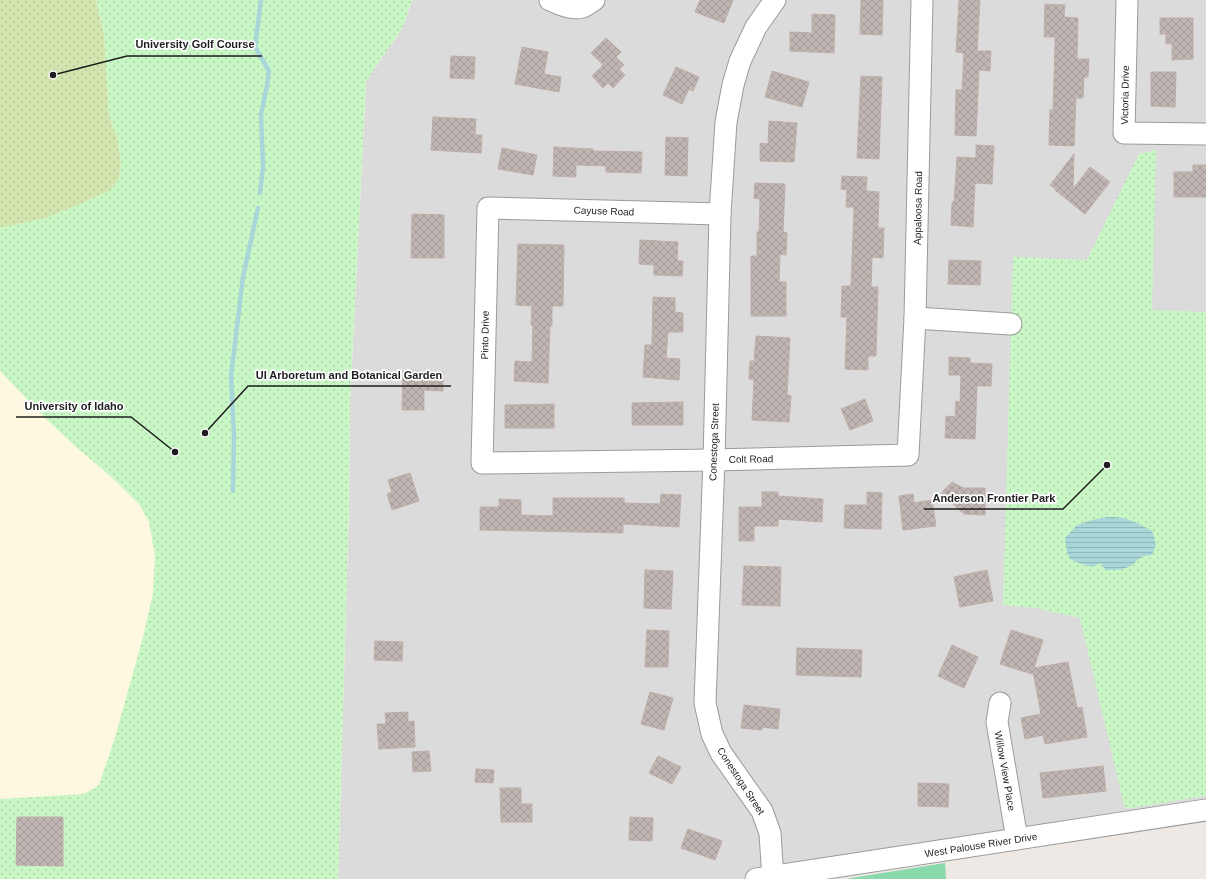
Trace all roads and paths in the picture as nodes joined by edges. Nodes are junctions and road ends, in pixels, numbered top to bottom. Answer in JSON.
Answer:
{"nodes":[{"id":1,"x":550,"y":0,"type":"edge"},
{"id":2,"x":594,"y":0,"type":"edge"},
{"id":3,"x":775,"y":0,"type":"edge"},
{"id":4,"x":922,"y":0,"type":"edge"},
{"id":5,"x":1127,"y":0,"type":"edge"},
{"id":6,"x":1206,"y":134,"type":"edge"},
{"id":7,"x":488,"y":208,"type":"joint"},
{"id":8,"x":720,"y":214,"type":"junction"},
{"id":9,"x":915,"y":318,"type":"junction"},
{"id":10,"x":1011,"y":324,"type":"dead end"},
{"id":11,"x":910,"y":415,"type":"joint"},
{"id":12,"x":714,"y":460,"type":"junction"},
{"id":13,"x":482,"y":463,"type":"joint"},
{"id":14,"x":1000,"y":703,"type":"dead end"},
{"id":15,"x":1206,"y":810,"type":"edge"},
{"id":16,"x":1017,"y":839,"type":"junction"},
{"id":17,"x":767,"y":878,"type":"edge"}],
"edges":[{"from":1,"to":2,"type":"street"},
{"from":3,"to":8,"type":"street","name":"Conestoga Street"},
{"from":4,"to":9,"type":"street","name":"Appaloosa Road"},
{"from":5,"to":6,"type":"street","name":"Victoria Drive"},
{"from":7,"to":8,"type":"street","name":"Cayuse Road"},
{"from":7,"to":13,"type":"street","name":"Pinto Drive"},
{"from":8,"to":12,"type":"street","name":"Conestoga Street"},
{"from":9,"to":10,"type":"street"},
{"from":9,"to":11,"type":"street","name":"Appaloosa Road"},
{"from":11,"to":12,"type":"street","name":"Colt Road"},
{"from":12,"to":13,"type":"street","name":"Colt Road"},
{"from":12,"to":17,"type":"street","name":"Conestoga Street"},
{"from":14,"to":16,"type":"street","name":"Willow View Place"},
{"from":15,"to":16,"type":"street","name":"West Palouse River Drive"},
{"from":16,"to":17,"type":"street","name":"West Palouse River Drive"}]}
